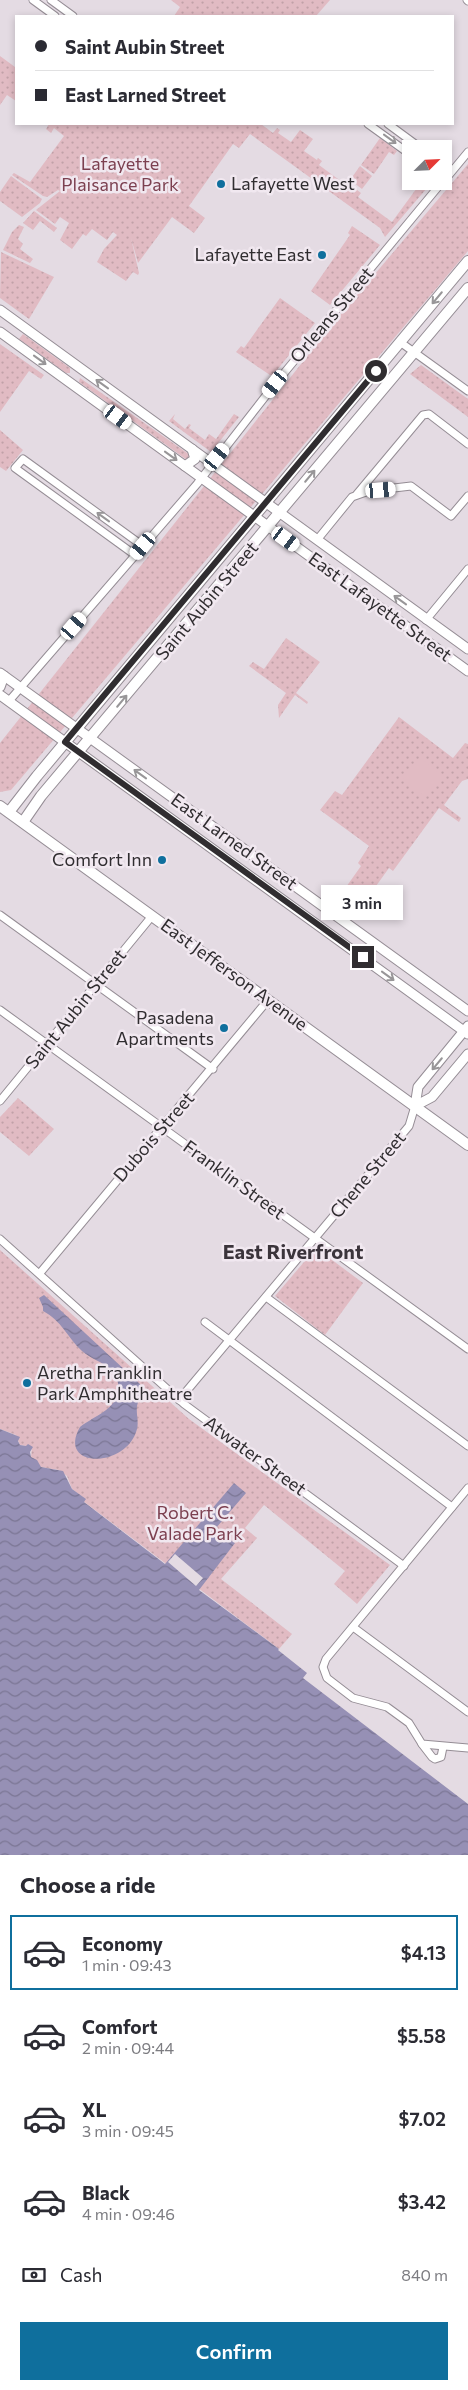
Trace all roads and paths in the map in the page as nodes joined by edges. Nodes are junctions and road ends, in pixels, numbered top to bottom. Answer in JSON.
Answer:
{"nodes":[{"id":1,"x":33,"y":0,"type":"edge"},
{"id":2,"x":51,"y":0,"type":"edge"},
{"id":3,"x":54,"y":15,"type":"edge"},
{"id":4,"x":72,"y":15,"type":"edge"},
{"id":5,"x":369,"y":125,"type":"edge"},
{"id":6,"x":389,"y":125,"type":"edge"},
{"id":7,"x":410,"y":140,"type":"edge"},
{"id":8,"x":402,"y":149,"type":"edge"},
{"id":9,"x":468,"y":152,"type":"edge"},
{"id":10,"x":452,"y":170,"type":"edge"},
{"id":11,"x":436,"y":190,"type":"edge"},
{"id":12,"x":468,"y":261,"type":"edge"},
{"id":13,"x":468,"y":288,"type":"edge"},
{"id":14,"x":0,"y":310,"type":"edge"},
{"id":15,"x":0,"y":332,"type":"edge"},
{"id":16,"x":400,"y":342,"type":"junction"},
{"id":17,"x":414,"y":352,"type":"junction"},
{"id":18,"x":80,"y":368,"type":"junction"},
{"id":19,"x":70,"y":382,"type":"junction"},
{"id":20,"x":468,"y":392,"type":"edge"},
{"id":21,"x":468,"y":444,"type":"edge"},
{"id":22,"x":192,"y":449,"type":"junction"},
{"id":23,"x":212,"y":464,"type":"junction"},
{"id":24,"x":185,"y":466,"type":"junction"},
{"id":25,"x":202,"y":477,"type":"junction"},
{"id":26,"x":278,"y":488,"type":"junction"},
{"id":27,"x":357,"y":495,"type":"junction"},
{"id":28,"x":468,"y":496,"type":"edge"},
{"id":29,"x":292,"y":499,"type":"junction"},
{"id":30,"x":80,"y":500,"type":"junction"},
{"id":31,"x":265,"y":504,"type":"junction"},
{"id":32,"x":73,"y":510,"type":"junction"},
{"id":33,"x":279,"y":514,"type":"junction"},
{"id":34,"x":255,"y":516,"type":"junction"},
{"id":35,"x":293,"y":524,"type":"junction"},
{"id":36,"x":269,"y":526,"type":"junction"},
{"id":37,"x":244,"y":528,"type":"junction"},
{"id":38,"x":286,"y":539,"type":"junction"},
{"id":39,"x":257,"y":540,"type":"junction"},
{"id":40,"x":317,"y":540,"type":"junction"},
{"id":41,"x":143,"y":546,"type":"junction"},
{"id":42,"x":135,"y":555,"type":"junction"},
{"id":43,"x":468,"y":569,"type":"edge"},
{"id":44,"x":361,"y":572,"type":"junction"},
{"id":45,"x":352,"y":586,"type":"junction"},
{"id":46,"x":426,"y":620,"type":"junction"},
{"id":47,"x":167,"y":621,"type":"junction"},
{"id":48,"x":180,"y":632,"type":"junction"},
{"id":49,"x":468,"y":649,"type":"edge"},
{"id":50,"x":468,"y":670,"type":"edge"},
{"id":51,"x":2,"y":674,"type":"edge"},
{"id":52,"x":0,"y":687,"type":"edge"},
{"id":53,"x":21,"y":688,"type":"junction"},
{"id":54,"x":0,"y":695,"type":"edge"},
{"id":55,"x":9,"y":701,"type":"junction"},
{"id":56,"x":88,"y":714,"type":"junction"},
{"id":57,"x":102,"y":725,"type":"junction"},
{"id":58,"x":77,"y":728,"type":"junction"},
{"id":59,"x":90,"y":738,"type":"junction"},
{"id":60,"x":65,"y":742,"type":"junction"},
{"id":61,"x":104,"y":748,"type":"junction"},
{"id":62,"x":79,"y":751,"type":"junction"},
{"id":63,"x":55,"y":755,"type":"junction"},
{"id":64,"x":93,"y":762,"type":"junction"},
{"id":65,"x":67,"y":766,"type":"junction"},
{"id":66,"x":26,"y":792,"type":"junction"},
{"id":67,"x":38,"y":800,"type":"junction"},
{"id":68,"x":175,"y":800,"type":"junction"},
{"id":69,"x":0,"y":806,"type":"edge"},
{"id":70,"x":9,"y":812,"type":"junction"},
{"id":71,"x":165,"y":814,"type":"junction"},
{"id":72,"x":23,"y":822,"type":"junction"},
{"id":73,"x":287,"y":881,"type":"junction"},
{"id":74,"x":277,"y":895,"type":"junction"},
{"id":75,"x":0,"y":914,"type":"edge"},
{"id":76,"x":152,"y":916,"type":"junction"},
{"id":77,"x":96,"y":984,"type":"junction"},
{"id":78,"x":268,"y":1000,"type":"junction"},
{"id":79,"x":458,"y":1005,"type":"junction"},
{"id":80,"x":0,"y":1010,"type":"edge"},
{"id":81,"x":468,"y":1012,"type":"edge"},
{"id":82,"x":448,"y":1019,"type":"junction"},
{"id":83,"x":467,"y":1030,"type":"edge"},
{"id":84,"x":48,"y":1045,"type":"junction"},
{"id":85,"x":452,"y":1046,"type":"junction"},
{"id":86,"x":466,"y":1056,"type":"edge"},
{"id":87,"x":213,"y":1069,"type":"junction"},
{"id":88,"x":425,"y":1078,"type":"junction"},
{"id":89,"x":438,"y":1089,"type":"junction"},
{"id":90,"x":0,"y":1101,"type":"edge"},
{"id":91,"x":415,"y":1106,"type":"junction"},
{"id":92,"x":162,"y":1128,"type":"junction"},
{"id":93,"x":468,"y":1145,"type":"edge"},
{"id":94,"x":314,"y":1238,"type":"junction"},
{"id":95,"x":0,"y":1239,"type":"edge"},
{"id":96,"x":40,"y":1274,"type":"junction"},
{"id":97,"x":266,"y":1297,"type":"junction"},
{"id":98,"x":205,"y":1322,"type":"dead end"},
{"id":99,"x":228,"y":1341,"type":"junction"},
{"id":100,"x":468,"y":1349,"type":"edge"},
{"id":101,"x":179,"y":1400,"type":"junction"},
{"id":102,"x":468,"y":1446,"type":"edge"},
{"id":103,"x":468,"y":1488,"type":"edge"},
{"id":104,"x":452,"y":1507,"type":"junction"},
{"id":105,"x":404,"y":1566,"type":"junction"},
{"id":106,"x":353,"y":1627,"type":"junction"},
{"id":107,"x":468,"y":1712,"type":"edge"},
{"id":108,"x":422,"y":1744,"type":"junction"},
{"id":109,"x":444,"y":1747,"type":"junction"},
{"id":110,"x":468,"y":1748,"type":"edge"}],
"edges":[{"from":1,"to":3,"type":"street"},
{"from":2,"to":4,"type":"street"},
{"from":5,"to":8,"type":"street","one_way":true},
{"from":6,"to":7,"type":"street"},
{"from":9,"to":10,"type":"street","name":"Orleans Street"},
{"from":11,"to":23,"type":"street","name":"Orleans Street"},
{"from":12,"to":16,"type":"main road","name":"Saint Aubin Street","one_way":true},
{"from":13,"to":17,"type":"main road","name":"Saint Aubin Street"},
{"from":14,"to":18,"type":"street","name":"East Lafayette Street"},
{"from":15,"to":19,"type":"street","name":"East Lafayette Street","one_way":true},
{"from":16,"to":17,"type":"street"},
{"from":16,"to":26,"type":"main road","name":"Saint Aubin Street"},
{"from":17,"to":20,"type":"street"},
{"from":29,"to":17,"type":"main road","name":"Saint Aubin Street","one_way":true},
{"from":18,"to":19,"type":"street"},
{"from":22,"to":18,"type":"street","name":"East Lafayette Street","one_way":true},
{"from":19,"to":24,"type":"street","name":"East Lafayette Street","one_way":true},
{"from":21,"to":27,"type":"street"},
{"from":22,"to":23,"type":"street","name":"East Lafayette Street"},
{"from":22,"to":24,"type":"street"},
{"from":23,"to":25,"type":"street","name":"Orleans Street"},
{"from":23,"to":31,"type":"street","name":"East Lafayette Street"},
{"from":24,"to":25,"type":"street","name":"East Lafayette Street"},
{"from":25,"to":34,"type":"street","name":"East Lafayette Street"},
{"from":25,"to":41,"type":"street","name":"Orleans Street"},
{"from":26,"to":29,"type":"main road"},
{"from":26,"to":31,"type":"main road","name":"Saint Aubin Street"},
{"from":27,"to":28,"type":"street"},
{"from":27,"to":40,"type":"street"},
{"from":29,"to":33,"type":"main road","name":"Saint Aubin Street"},
{"from":30,"to":32,"type":"street"},
{"from":30,"to":32,"type":"street"},
{"from":41,"to":30,"type":"street","one_way":true},
{"from":31,"to":33,"type":"street","name":"East Lafayette Street"},
{"from":31,"to":34,"type":"main road","name":"Saint Aubin Street"},
{"from":32,"to":42,"type":"street"},
{"from":33,"to":35,"type":"street","name":"East Lafayette Street"},
{"from":33,"to":36,"type":"main road","name":"Saint Aubin Street"},
{"from":34,"to":36,"type":"street","name":"East Lafayette Street"},
{"from":34,"to":37,"type":"main road","name":"Saint Aubin Street"},
{"from":35,"to":38,"type":"street"},
{"from":35,"to":40,"type":"street","name":"East Lafayette Street"},
{"from":36,"to":38,"type":"street","name":"East Lafayette Street"},
{"from":36,"to":39,"type":"main road","name":"Saint Aubin Street"},
{"from":37,"to":39,"type":"main road"},
{"from":37,"to":47,"type":"main road","name":"Saint Aubin Street"},
{"from":38,"to":45,"type":"street","name":"East Lafayette Street"},
{"from":39,"to":48,"type":"main road","name":"Saint Aubin Street"},
{"from":40,"to":44,"type":"street","name":"East Lafayette Street"},
{"from":41,"to":42,"type":"street","name":"Orleans Street"},
{"from":42,"to":53,"type":"street","name":"Orleans Street"},
{"from":43,"to":46,"type":"street"},
{"from":44,"to":45,"type":"street"},
{"from":46,"to":44,"type":"street","name":"East Lafayette Street","one_way":true},
{"from":45,"to":50,"type":"street","name":"East Lafayette Street"},
{"from":46,"to":49,"type":"street","name":"East Lafayette Street"},
{"from":47,"to":48,"type":"main road"},
{"from":47,"to":56,"type":"main road","name":"Saint Aubin Street"},
{"from":57,"to":48,"type":"main road","name":"Saint Aubin Street","one_way":true},
{"from":51,"to":52,"type":"street"},
{"from":51,"to":53,"type":"street","name":"East Larned Street"},
{"from":53,"to":55,"type":"street","name":"Orleans Street"},
{"from":53,"to":58,"type":"street","name":"East Larned Street"},
{"from":54,"to":55,"type":"street","name":"East Larned Street"},
{"from":55,"to":60,"type":"street","name":"East Larned Street"},
{"from":56,"to":57,"type":"main road"},
{"from":56,"to":58,"type":"main road","name":"Saint Aubin Street"},
{"from":57,"to":59,"type":"main road","name":"Saint Aubin Street"},
{"from":58,"to":59,"type":"street","name":"East Larned Street"},
{"from":58,"to":60,"type":"main road","name":"Saint Aubin Street"},
{"from":59,"to":61,"type":"street","name":"East Larned Street"},
{"from":59,"to":62,"type":"main road","name":"Saint Aubin Street"},
{"from":60,"to":62,"type":"street","name":"East Larned Street"},
{"from":60,"to":63,"type":"main road","name":"Saint Aubin Street"},
{"from":61,"to":64,"type":"street"},
{"from":68,"to":61,"type":"street","name":"East Larned Street","one_way":true},
{"from":62,"to":64,"type":"street","name":"East Larned Street"},
{"from":62,"to":65,"type":"main road","name":"Saint Aubin Street"},
{"from":63,"to":65,"type":"main road"},
{"from":63,"to":66,"type":"main road","name":"Saint Aubin Street"},
{"from":64,"to":71,"type":"street","name":"East Larned Street"},
{"from":65,"to":67,"type":"main road","name":"Saint Aubin Street"},
{"from":66,"to":67,"type":"main road"},
{"from":66,"to":70,"type":"main road","name":"Saint Aubin Street"},
{"from":67,"to":72,"type":"main road","name":"Saint Aubin Street"},
{"from":68,"to":71,"type":"street"},
{"from":68,"to":73,"type":"street","name":"East Larned Street"},
{"from":69,"to":70,"type":"main road","name":"East Jefferson Avenue"},
{"from":70,"to":72,"type":"main road","name":"East Jefferson Avenue"},
{"from":71,"to":74,"type":"street","name":"East Larned Street"},
{"from":72,"to":76,"type":"main road","name":"East Jefferson Avenue"},
{"from":73,"to":74,"type":"street"},
{"from":73,"to":79,"type":"street","name":"East Larned Street"},
{"from":74,"to":82,"type":"street","name":"East Larned Street","one_way":true},
{"from":75,"to":77,"type":"street"},
{"from":76,"to":77,"type":"street","name":"Saint Aubin Street"},
{"from":76,"to":78,"type":"main road","name":"East Jefferson Avenue"},
{"from":77,"to":84,"type":"street","name":"Saint Aubin Street"},
{"from":77,"to":87,"type":"street"},
{"from":78,"to":87,"type":"street","name":"Dubois Street"},
{"from":78,"to":91,"type":"main road","name":"East Jefferson Avenue"},
{"from":79,"to":81,"type":"street","name":"East Larned Street"},
{"from":79,"to":82,"type":"street"},
{"from":80,"to":84,"type":"street","name":"Franklin Street"},
{"from":82,"to":83,"type":"street","name":"East Larned Street"},
{"from":83,"to":85,"type":"street","name":"Chene Street"},
{"from":84,"to":90,"type":"street","name":"Saint Aubin Street"},
{"from":84,"to":92,"type":"street","name":"Franklin Street"},
{"from":85,"to":86,"type":"street"},
{"from":85,"to":88,"type":"street","name":"Chene Street","one_way":true},
{"from":86,"to":89,"type":"street"},
{"from":87,"to":92,"type":"street","name":"Dubois Street"},
{"from":88,"to":89,"type":"street"},
{"from":88,"to":91,"type":"street","name":"Chene Street"},
{"from":89,"to":91,"type":"street"},
{"from":91,"to":93,"type":"main road","name":"East Jefferson Avenue"},
{"from":91,"to":94,"type":"street","name":"Chene Street"},
{"from":92,"to":94,"type":"street","name":"Franklin Street"},
{"from":92,"to":96,"type":"street","name":"Dubois Street"},
{"from":94,"to":97,"type":"street","name":"Chene Street"},
{"from":94,"to":100,"type":"street","name":"Franklin Street"},
{"from":95,"to":96,"type":"street","name":"Atwater Street"},
{"from":96,"to":101,"type":"street","name":"Atwater Street"},
{"from":97,"to":99,"type":"street","name":"Chene Street"},
{"from":97,"to":102,"type":"street"},
{"from":98,"to":99,"type":"street"},
{"from":99,"to":101,"type":"street","name":"Chene Street"},
{"from":99,"to":104,"type":"street"},
{"from":101,"to":105,"type":"street","name":"Atwater Street"},
{"from":103,"to":104,"type":"street"},
{"from":104,"to":105,"type":"street"},
{"from":105,"to":106,"type":"street"},
{"from":106,"to":107,"type":"street"},
{"from":106,"to":108,"type":"street"},
{"from":108,"to":109,"type":"street"},
{"from":108,"to":109,"type":"street"},
{"from":109,"to":110,"type":"street"}]}
